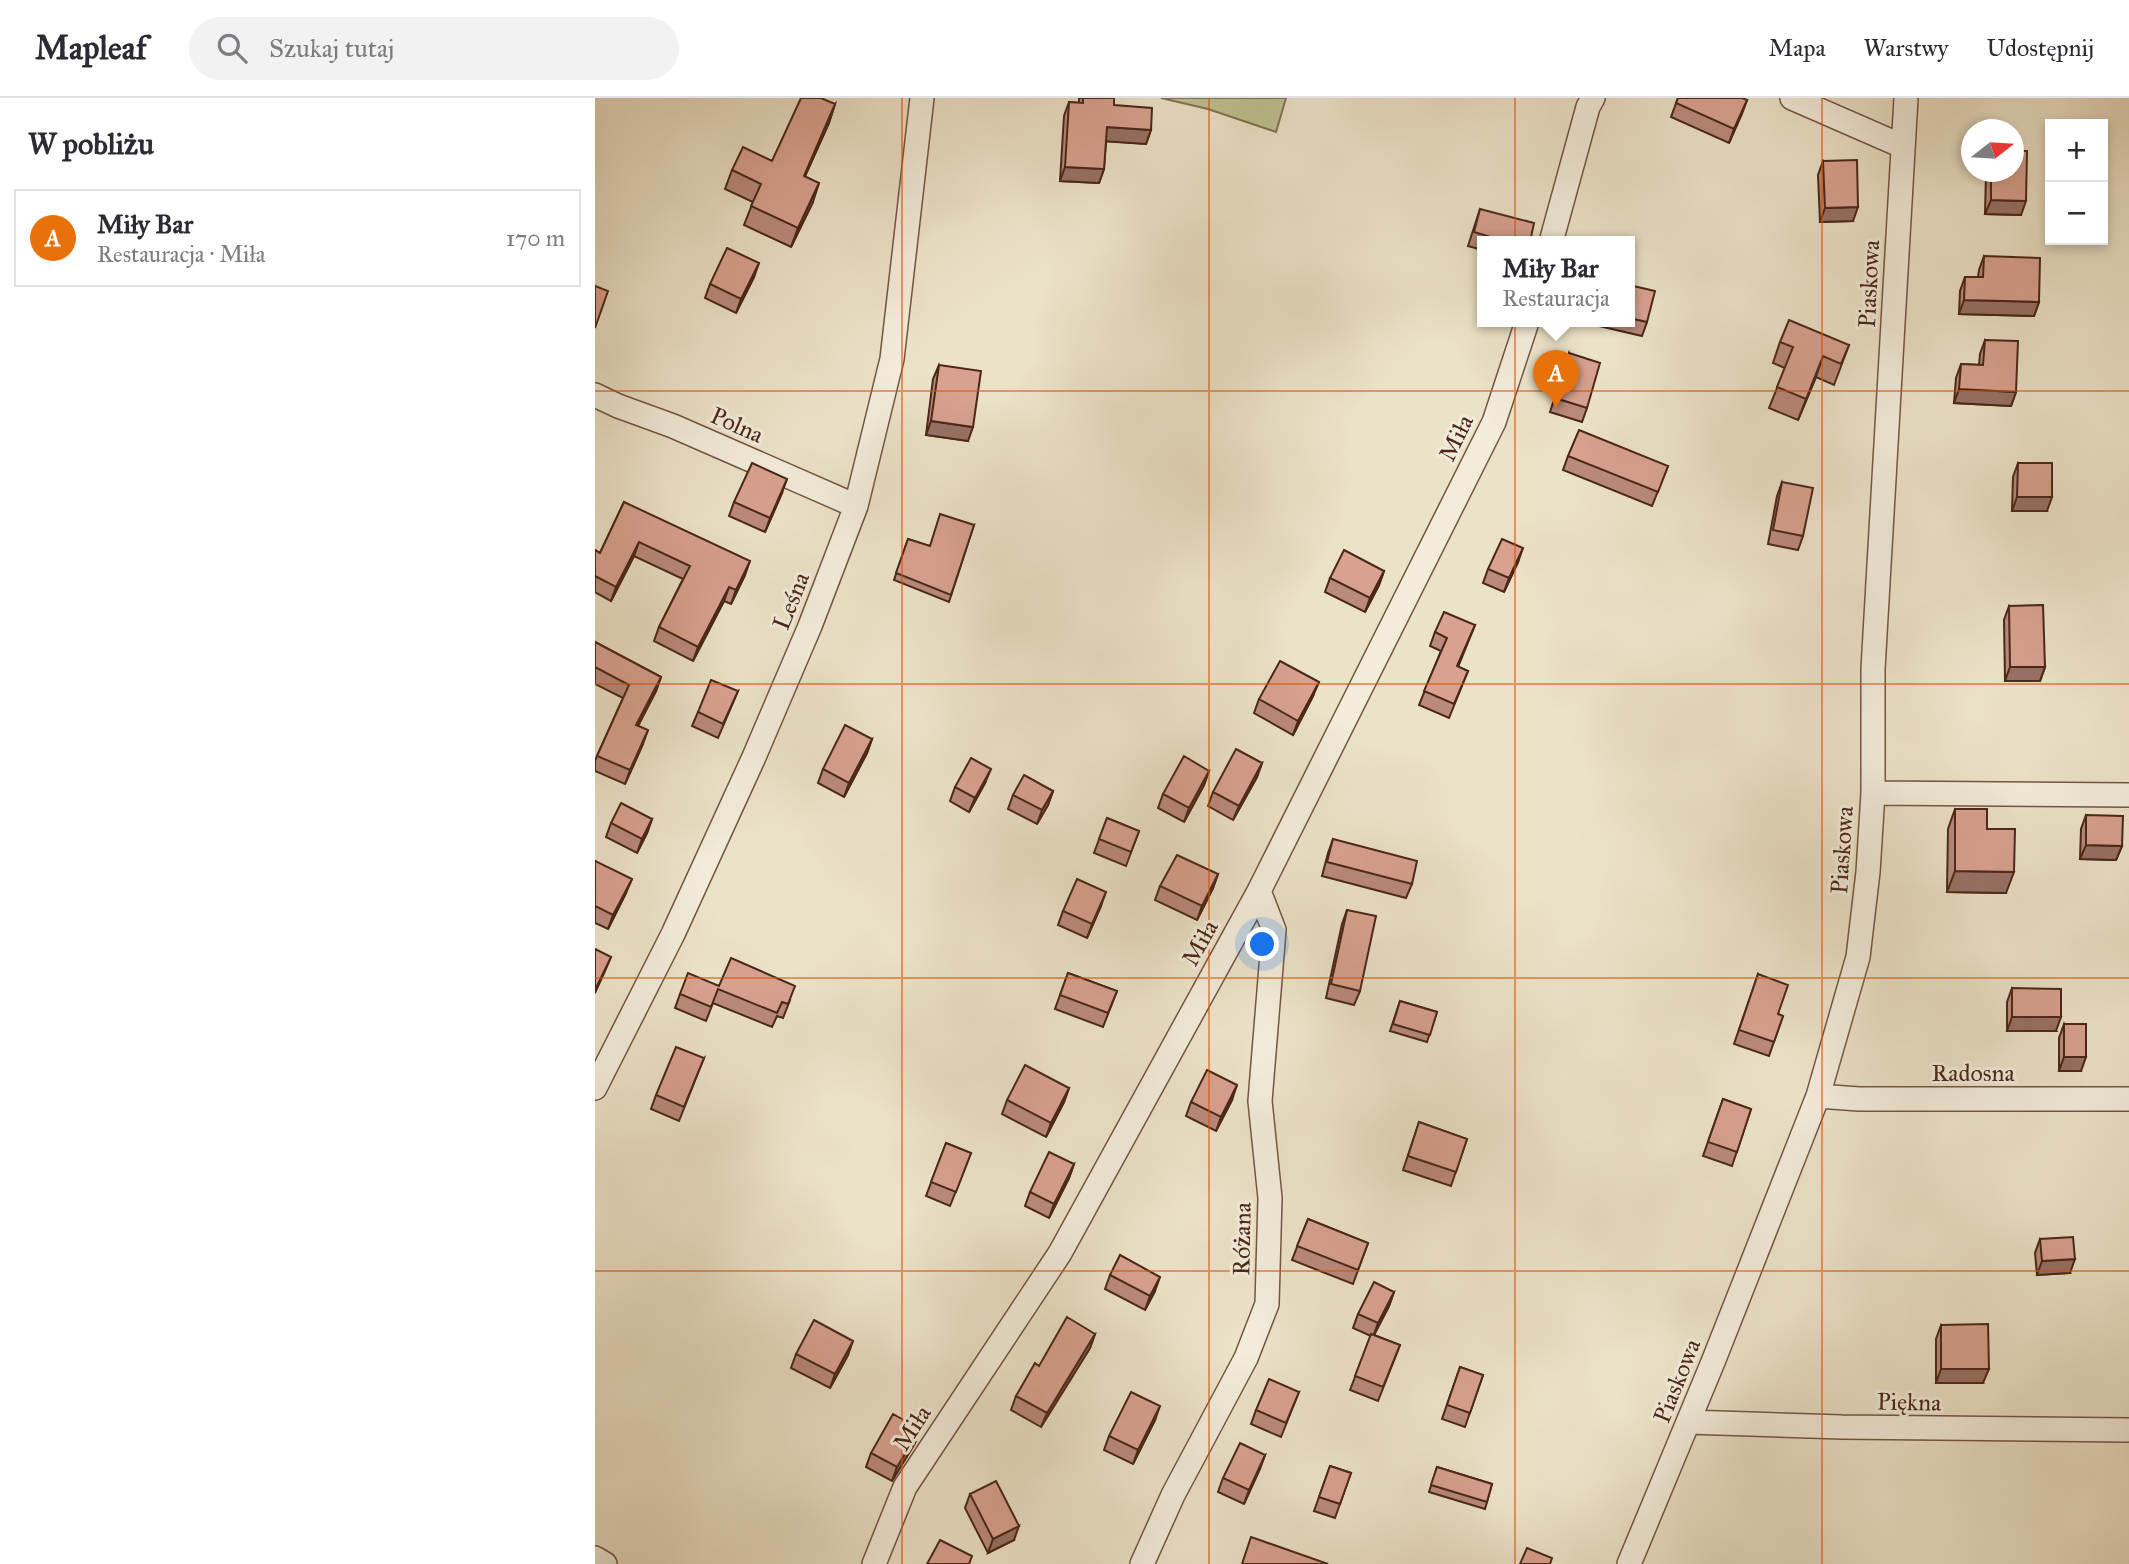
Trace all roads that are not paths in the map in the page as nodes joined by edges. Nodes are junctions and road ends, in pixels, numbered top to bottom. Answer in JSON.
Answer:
{"nodes":[{"id":1,"x":922,"y":98,"type":"edge"},
{"id":2,"x":1792,"y":98,"type":"edge"},
{"id":3,"x":1906,"y":98,"type":"edge"},
{"id":4,"x":1588,"y":101,"type":"edge"},
{"id":5,"x":1902,"y":146,"type":"junction"},
{"id":6,"x":1553,"y":236,"type":"edge"},
{"id":7,"x":1525,"y":327,"type":"edge"},
{"id":8,"x":595,"y":395,"type":"edge"},
{"id":9,"x":856,"y":506,"type":"junction"},
{"id":10,"x":1873,"y":793,"type":"junction"},
{"id":11,"x":2129,"y":795,"type":"edge"},
{"id":12,"x":1259,"y":891,"type":"junction"},
{"id":13,"x":595,"y":1088,"type":"edge"},
{"id":14,"x":1818,"y":1096,"type":"junction"},
{"id":15,"x":2129,"y":1099,"type":"edge"},
{"id":16,"x":1689,"y":1423,"type":"junction"},
{"id":17,"x":2129,"y":1430,"type":"edge"},
{"id":18,"x":595,"y":1558,"type":"edge"},
{"id":19,"x":605,"y":1564,"type":"edge"},
{"id":20,"x":874,"y":1564,"type":"edge"},
{"id":21,"x":1142,"y":1564,"type":"edge"},
{"id":22,"x":1629,"y":1564,"type":"edge"}],
"edges":[{"from":1,"to":9,"type":"street","name":"Leśna"},
{"from":2,"to":5,"type":"street"},
{"from":3,"to":5,"type":"street","name":"Piaskowa"},
{"from":4,"to":6,"type":"street"},
{"from":5,"to":10,"type":"street","name":"Piaskowa"},
{"from":7,"to":12,"type":"street","name":"Miła"},
{"from":8,"to":9,"type":"street","name":"Polna"},
{"from":9,"to":13,"type":"street","name":"Leśna"},
{"from":10,"to":11,"type":"street"},
{"from":10,"to":14,"type":"street","name":"Piaskowa"},
{"from":12,"to":20,"type":"street","name":"Miła"},
{"from":12,"to":21,"type":"street","name":"Różana"},
{"from":14,"to":15,"type":"street","name":"Radosna"},
{"from":14,"to":16,"type":"street","name":"Piaskowa"},
{"from":16,"to":17,"type":"street","name":"Piękna"},
{"from":16,"to":22,"type":"street","name":"Piaskowa"},
{"from":18,"to":19,"type":"street"}]}
